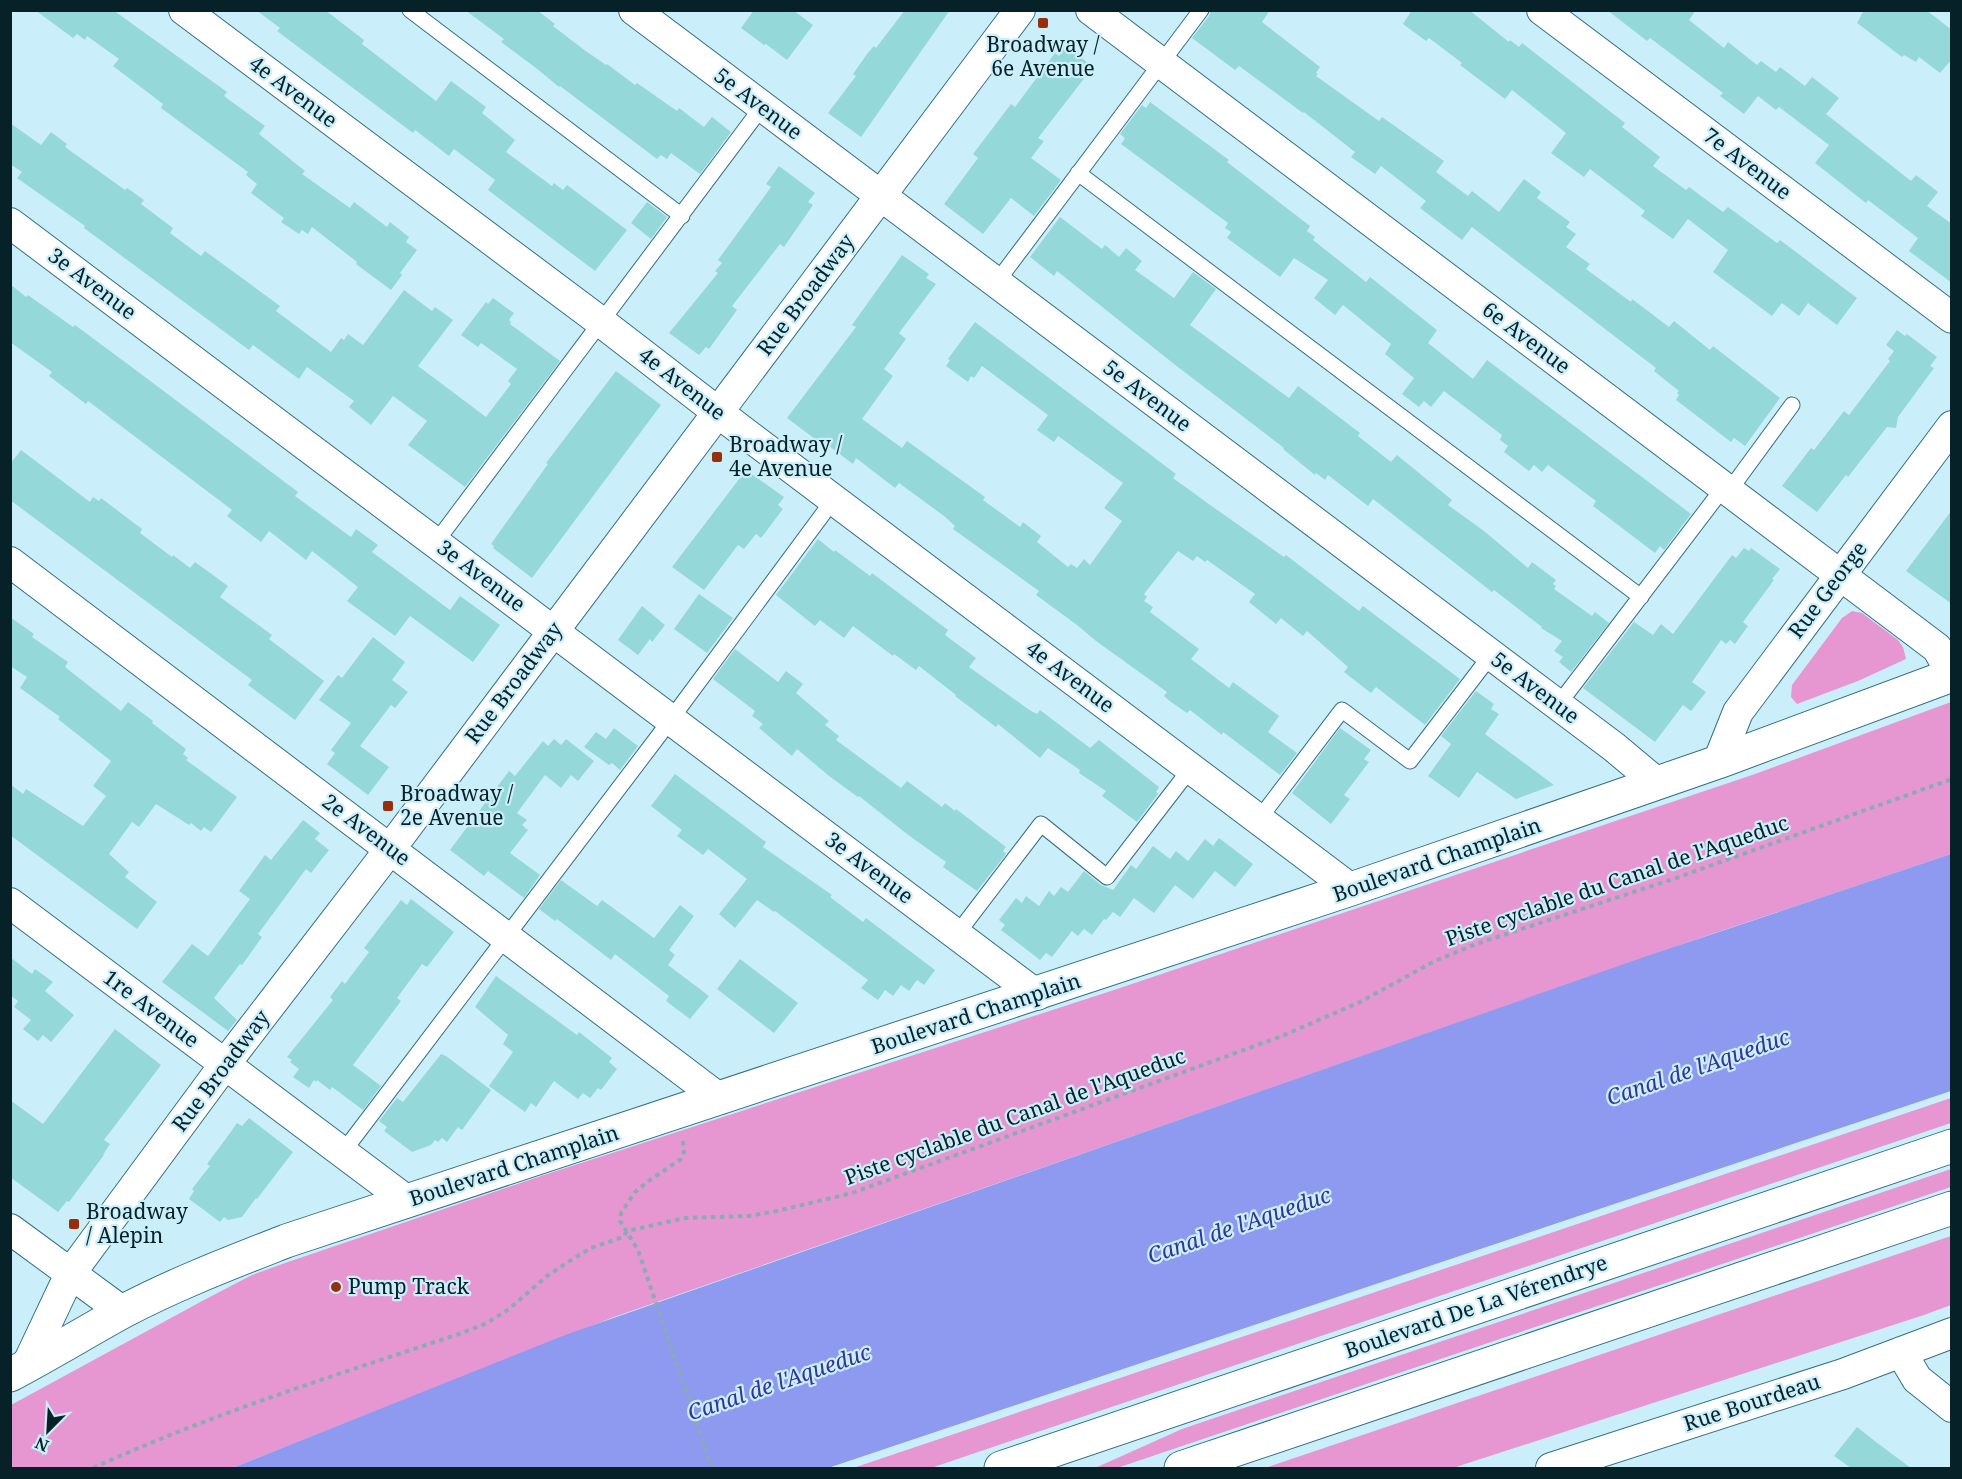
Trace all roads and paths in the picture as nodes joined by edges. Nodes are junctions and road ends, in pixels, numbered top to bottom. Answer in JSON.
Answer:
{"nodes":[{"id":1,"x":184,"y":10,"type":"edge"},
{"id":2,"x":410,"y":10,"type":"edge"},
{"id":3,"x":634,"y":10,"type":"edge"},
{"id":4,"x":1020,"y":10,"type":"edge"},
{"id":5,"x":1091,"y":10,"type":"edge"},
{"id":6,"x":1201,"y":10,"type":"edge"},
{"id":7,"x":1542,"y":10,"type":"edge"},
{"id":8,"x":1162,"y":63,"type":"junction"},
{"id":9,"x":762,"y":107,"type":"junction"},
{"id":10,"x":1078,"y":173,"type":"junction"},
{"id":11,"x":880,"y":196,"type":"junction"},
{"id":12,"x":682,"y":216,"type":"junction"},
{"id":13,"x":10,"y":223,"type":"edge"},
{"id":14,"x":996,"y":283,"type":"junction"},
{"id":15,"x":1952,"y":318,"type":"edge"},
{"id":16,"x":601,"y":322,"type":"junction"},
{"id":17,"x":1792,"y":405,"type":"dead end"},
{"id":18,"x":718,"y":412,"type":"junction"},
{"id":19,"x":1952,"y":426,"type":"edge"},
{"id":20,"x":1726,"y":489,"type":"junction"},
{"id":21,"x":834,"y":499,"type":"junction"},
{"id":22,"x":436,"y":542,"type":"junction"},
{"id":23,"x":10,"y":562,"type":"edge"},
{"id":24,"x":1840,"y":574,"type":"junction"},
{"id":25,"x":1641,"y":597,"type":"junction"},
{"id":26,"x":554,"y":630,"type":"junction"},
{"id":27,"x":1491,"y":655,"type":"junction"},
{"id":28,"x":1952,"y":674,"type":"edge"},
{"id":29,"x":1558,"y":705,"type":"junction"},
{"id":30,"x":671,"y":719,"type":"junction"},
{"id":31,"x":1718,"y":762,"type":"junction"},
{"id":32,"x":1191,"y":768,"type":"junction"},
{"id":33,"x":1952,"y":779,"type":"edge"},
{"id":34,"x":1657,"y":783,"type":"junction"},
{"id":35,"x":1259,"y":819,"type":"junction"},
{"id":36,"x":390,"y":849,"type":"junction"},
{"id":37,"x":1351,"y":889,"type":"junction"},
{"id":38,"x":10,"y":903,"type":"edge"},
{"id":39,"x":957,"y":934,"type":"junction"},
{"id":40,"x":506,"y":936,"type":"junction"},
{"id":41,"x":1036,"y":994,"type":"junction"},
{"id":42,"x":225,"y":1064,"type":"junction"},
{"id":43,"x":720,"y":1099,"type":"junction"},
{"id":44,"x":683,"y":1139,"type":"dead end"},
{"id":45,"x":1952,"y":1146,"type":"edge"},
{"id":46,"x":343,"y":1152,"type":"junction"},
{"id":47,"x":406,"y":1200,"type":"junction"},
{"id":48,"x":1952,"y":1208,"type":"edge"},
{"id":49,"x":10,"y":1229,"type":"edge"},
{"id":50,"x":627,"y":1231,"type":"junction"},
{"id":51,"x":70,"y":1274,"type":"junction"},
{"id":52,"x":123,"y":1312,"type":"junction"},
{"id":53,"x":1952,"y":1333,"type":"edge"},
{"id":54,"x":1901,"y":1352,"type":"junction"},
{"id":55,"x":18,"y":1371,"type":"edge"},
{"id":56,"x":1952,"y":1407,"type":"edge"},
{"id":57,"x":1562,"y":1467,"type":"edge"},
{"id":58,"x":93,"y":1468,"type":"edge"},
{"id":59,"x":712,"y":1468,"type":"edge"},
{"id":60,"x":1000,"y":1468,"type":"edge"},
{"id":61,"x":1181,"y":1468,"type":"edge"}],
"edges":[{"from":1,"to":16,"type":"street","name":"4e Avenue"},
{"from":2,"to":12,"type":"lane"},
{"from":3,"to":9,"type":"street","name":"5e Avenue"},
{"from":4,"to":11,"type":"street","name":"Rue Broadway"},
{"from":5,"to":8,"type":"street","name":"6e Avenue"},
{"from":6,"to":8,"type":"lane"},
{"from":7,"to":15,"type":"street","name":"7e Avenue"},
{"from":8,"to":10,"type":"lane"},
{"from":8,"to":20,"type":"street","name":"6e Avenue"},
{"from":9,"to":11,"type":"street","name":"5e Avenue"},
{"from":9,"to":12,"type":"lane"},
{"from":10,"to":14,"type":"lane"},
{"from":10,"to":25,"type":"lane"},
{"from":11,"to":14,"type":"street","name":"5e Avenue"},
{"from":11,"to":18,"type":"street","name":"Rue Broadway"},
{"from":12,"to":16,"type":"lane"},
{"from":13,"to":22,"type":"street","name":"3e Avenue"},
{"from":14,"to":27,"type":"street","name":"5e Avenue"},
{"from":16,"to":18,"type":"street","name":"4e Avenue"},
{"from":16,"to":22,"type":"lane"},
{"from":17,"to":20,"type":"lane"},
{"from":18,"to":21,"type":"street","name":"4e Avenue"},
{"from":18,"to":26,"type":"street","name":"Rue Broadway"},
{"from":19,"to":24,"type":"street","name":"Rue George"},
{"from":20,"to":24,"type":"street","name":"6e Avenue"},
{"from":20,"to":25,"type":"lane"},
{"from":21,"to":30,"type":"lane"},
{"from":21,"to":32,"type":"street","name":"4e Avenue"},
{"from":22,"to":26,"type":"street","name":"3e Avenue"},
{"from":23,"to":36,"type":"street","name":"2e Avenue"},
{"from":24,"to":28,"type":"street","name":"6e Avenue"},
{"from":24,"to":31,"type":"street","name":"Rue George"},
{"from":25,"to":29,"type":"lane"},
{"from":26,"to":30,"type":"street","name":"3e Avenue"},
{"from":26,"to":36,"type":"street","name":"Rue Broadway"},
{"from":27,"to":29,"type":"street","name":"5e Avenue"},
{"from":27,"to":35,"type":"lane"},
{"from":28,"to":31,"type":"main road","name":"Boulevard Champlain"},
{"from":29,"to":34,"type":"street","name":"5e Avenue"},
{"from":30,"to":39,"type":"street","name":"3e Avenue"},
{"from":30,"to":40,"type":"lane"},
{"from":31,"to":34,"type":"main road","name":"Boulevard Champlain"},
{"from":32,"to":35,"type":"street","name":"4e Avenue"},
{"from":32,"to":39,"type":"lane"},
{"from":33,"to":50,"type":"path","name":"Piste cyclable du Canal de l'Aqueduc"},
{"from":34,"to":37,"type":"main road","name":"Boulevard Champlain"},
{"from":35,"to":37,"type":"street","name":"4e Avenue"},
{"from":36,"to":40,"type":"street","name":"2e Avenue"},
{"from":36,"to":42,"type":"street","name":"Rue Broadway"},
{"from":37,"to":41,"type":"main road","name":"Boulevard Champlain"},
{"from":38,"to":42,"type":"street","name":"1re Avenue"},
{"from":39,"to":41,"type":"street","name":"3e Avenue"},
{"from":40,"to":43,"type":"street","name":"2e Avenue"},
{"from":40,"to":46,"type":"lane"},
{"from":41,"to":43,"type":"main road","name":"Boulevard Champlain"},
{"from":42,"to":46,"type":"street","name":"1re Avenue"},
{"from":42,"to":51,"type":"street","name":"Rue Broadway"},
{"from":43,"to":47,"type":"main road","name":"Boulevard Champlain"},
{"from":44,"to":50,"type":"path"},
{"from":45,"to":60,"type":"main road","name":"Boulevard De La Vérendrye"},
{"from":46,"to":47,"type":"street","name":"1re Avenue"},
{"from":47,"to":52,"type":"main road","name":"Boulevard Champlain"},
{"from":48,"to":61,"type":"main road"},
{"from":49,"to":51,"type":"street"},
{"from":50,"to":58,"type":"path","name":"Piste cyclable du Canal de l'Aqueduc"},
{"from":50,"to":59,"type":"path"},
{"from":51,"to":52,"type":"street"},
{"from":51,"to":55,"type":"street","name":"Rue Broadway"},
{"from":52,"to":55,"type":"main road","name":"Boulevard Champlain"},
{"from":53,"to":54,"type":"street","name":"Rue Bourdeau"},
{"from":54,"to":56,"type":"street"},
{"from":54,"to":57,"type":"street","name":"Rue Bourdeau"}]}
